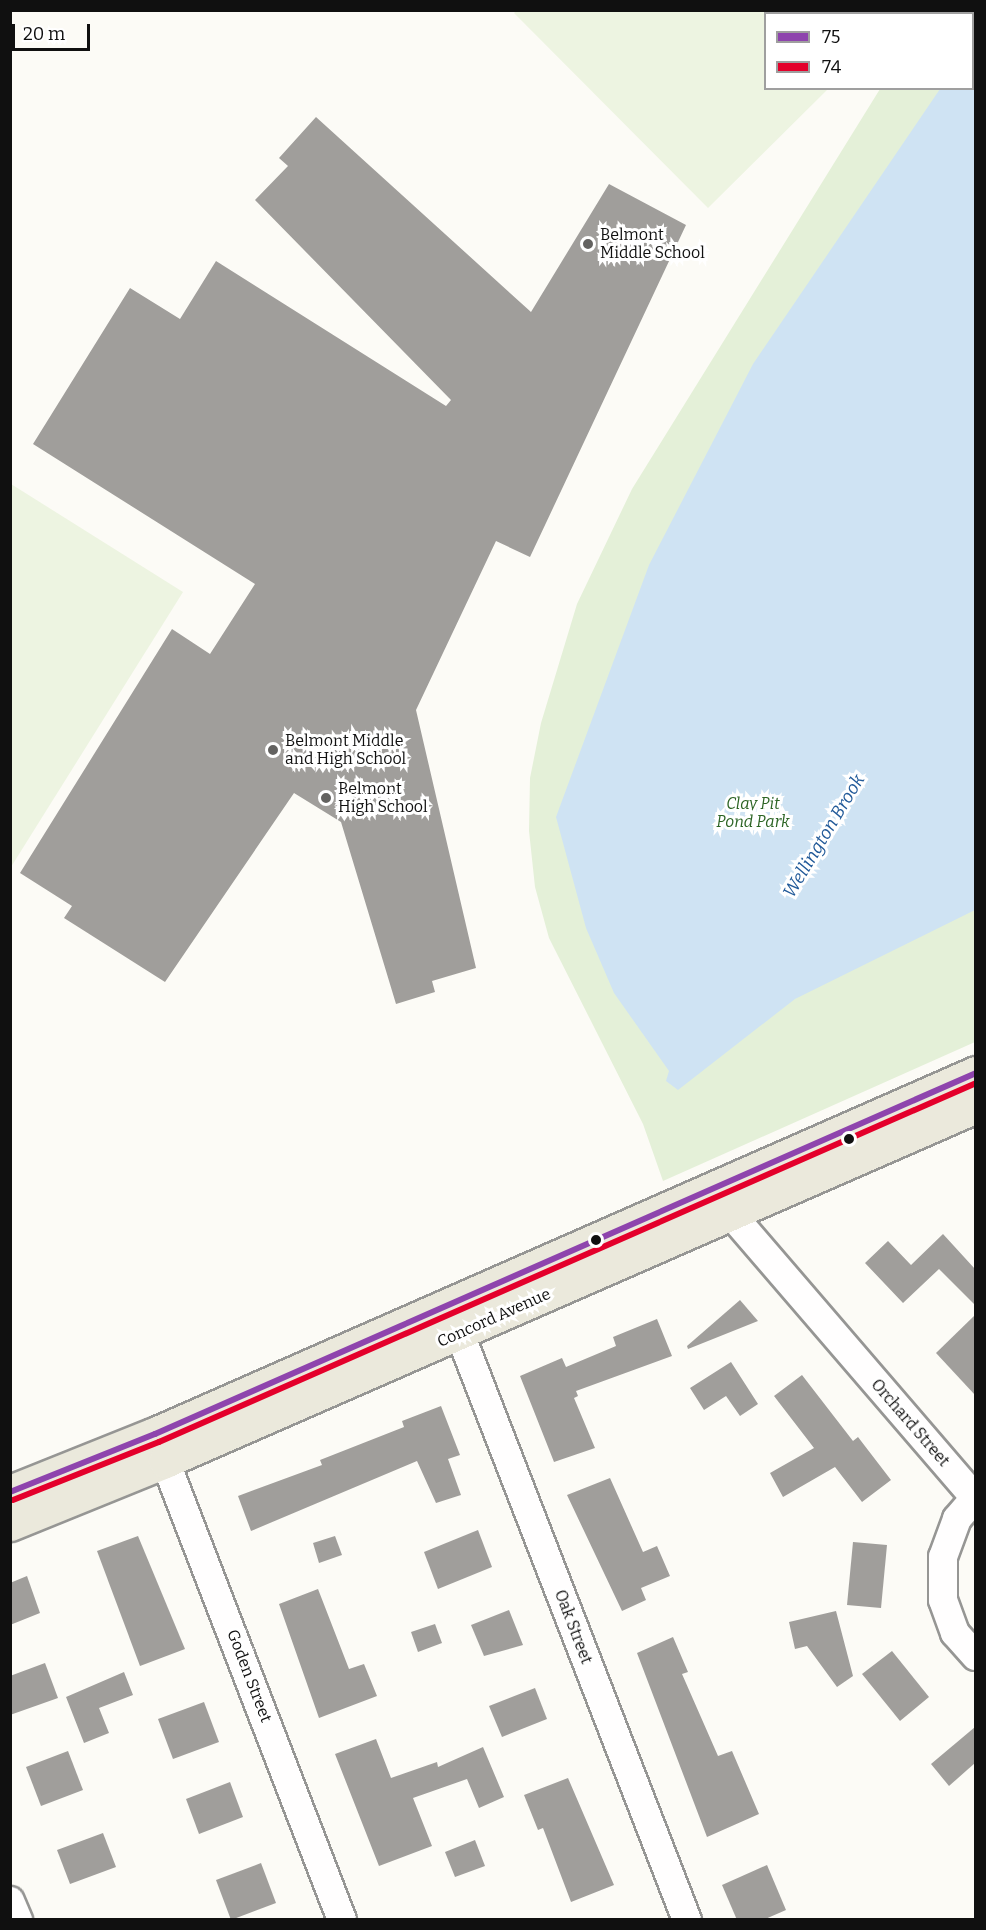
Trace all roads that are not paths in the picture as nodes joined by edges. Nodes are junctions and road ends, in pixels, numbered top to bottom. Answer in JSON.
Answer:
{"nodes":[{"id":1,"x":975,"y":1073,"type":"edge"},
{"id":2,"x":975,"y":1106,"type":"edge"},
{"id":3,"x":731,"y":1214,"type":"junction"},
{"id":4,"x":460,"y":1334,"type":"junction"},
{"id":5,"x":160,"y":1448,"type":"junction"},
{"id":6,"x":10,"y":1492,"type":"edge"},
{"id":7,"x":975,"y":1498,"type":"edge"},
{"id":8,"x":10,"y":1524,"type":"edge"},
{"id":9,"x":975,"y":1656,"type":"edge"},
{"id":10,"x":10,"y":1901,"type":"edge"},
{"id":11,"x":18,"y":1920,"type":"edge"},
{"id":12,"x":342,"y":1920,"type":"edge"},
{"id":13,"x":687,"y":1920,"type":"edge"}],
"edges":[{"from":1,"to":5,"type":"main road","name":"Concord Avenue"},
{"from":2,"to":3,"type":"main road","name":"Concord Avenue"},
{"from":3,"to":4,"type":"main road","name":"Concord Avenue"},
{"from":3,"to":7,"type":"street","name":"Orchard Street"},
{"from":4,"to":5,"type":"main road","name":"Concord Avenue"},
{"from":4,"to":13,"type":"street","name":"Oak Street"},
{"from":5,"to":6,"type":"main road","name":"Concord Avenue"},
{"from":5,"to":8,"type":"main road","name":"Concord Avenue"},
{"from":5,"to":12,"type":"street","name":"Goden Street"},
{"from":7,"to":9,"type":"street","name":"Orchard Street"},
{"from":10,"to":11,"type":"street"}]}
